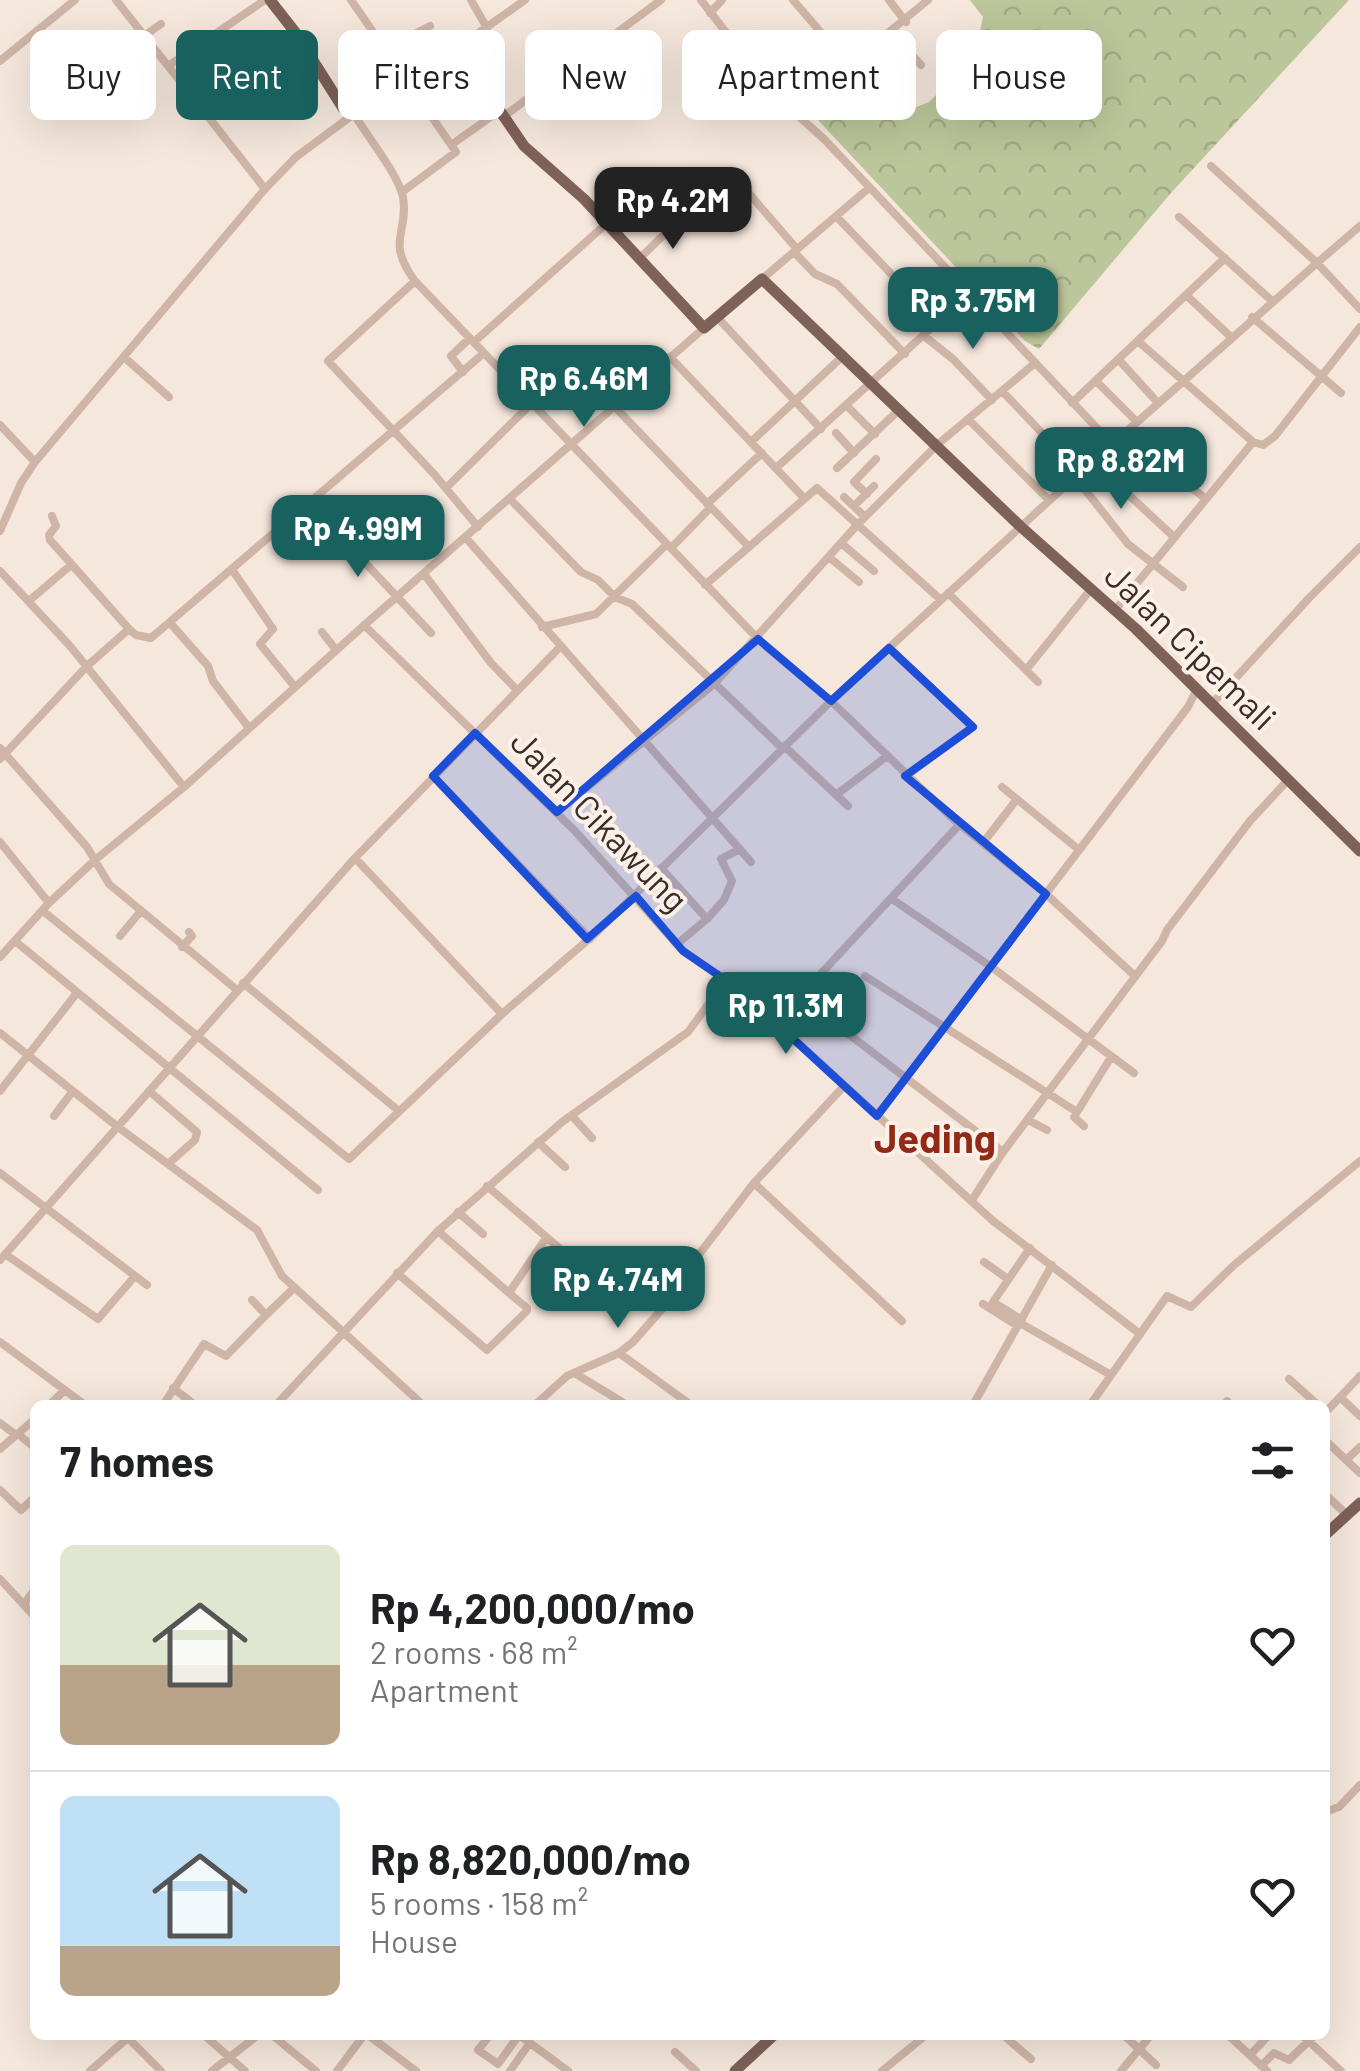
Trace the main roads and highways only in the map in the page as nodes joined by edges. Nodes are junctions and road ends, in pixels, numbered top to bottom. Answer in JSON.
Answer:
{"nodes":[{"id":1,"x":267,"y":0,"type":"edge"},
{"id":2,"x":1360,"y":851,"type":"edge"},
{"id":3,"x":1356,"y":1510,"type":"edge"},
{"id":4,"x":1330,"y":1531,"type":"edge"},
{"id":5,"x":768,"y":2040,"type":"edge"},
{"id":6,"x":734,"y":2071,"type":"edge"}],
"edges":[{"from":1,"to":2,"type":"main road","name":"Jalan Cipemali"},
{"from":3,"to":4,"type":"main road"},
{"from":5,"to":6,"type":"main road"}]}
